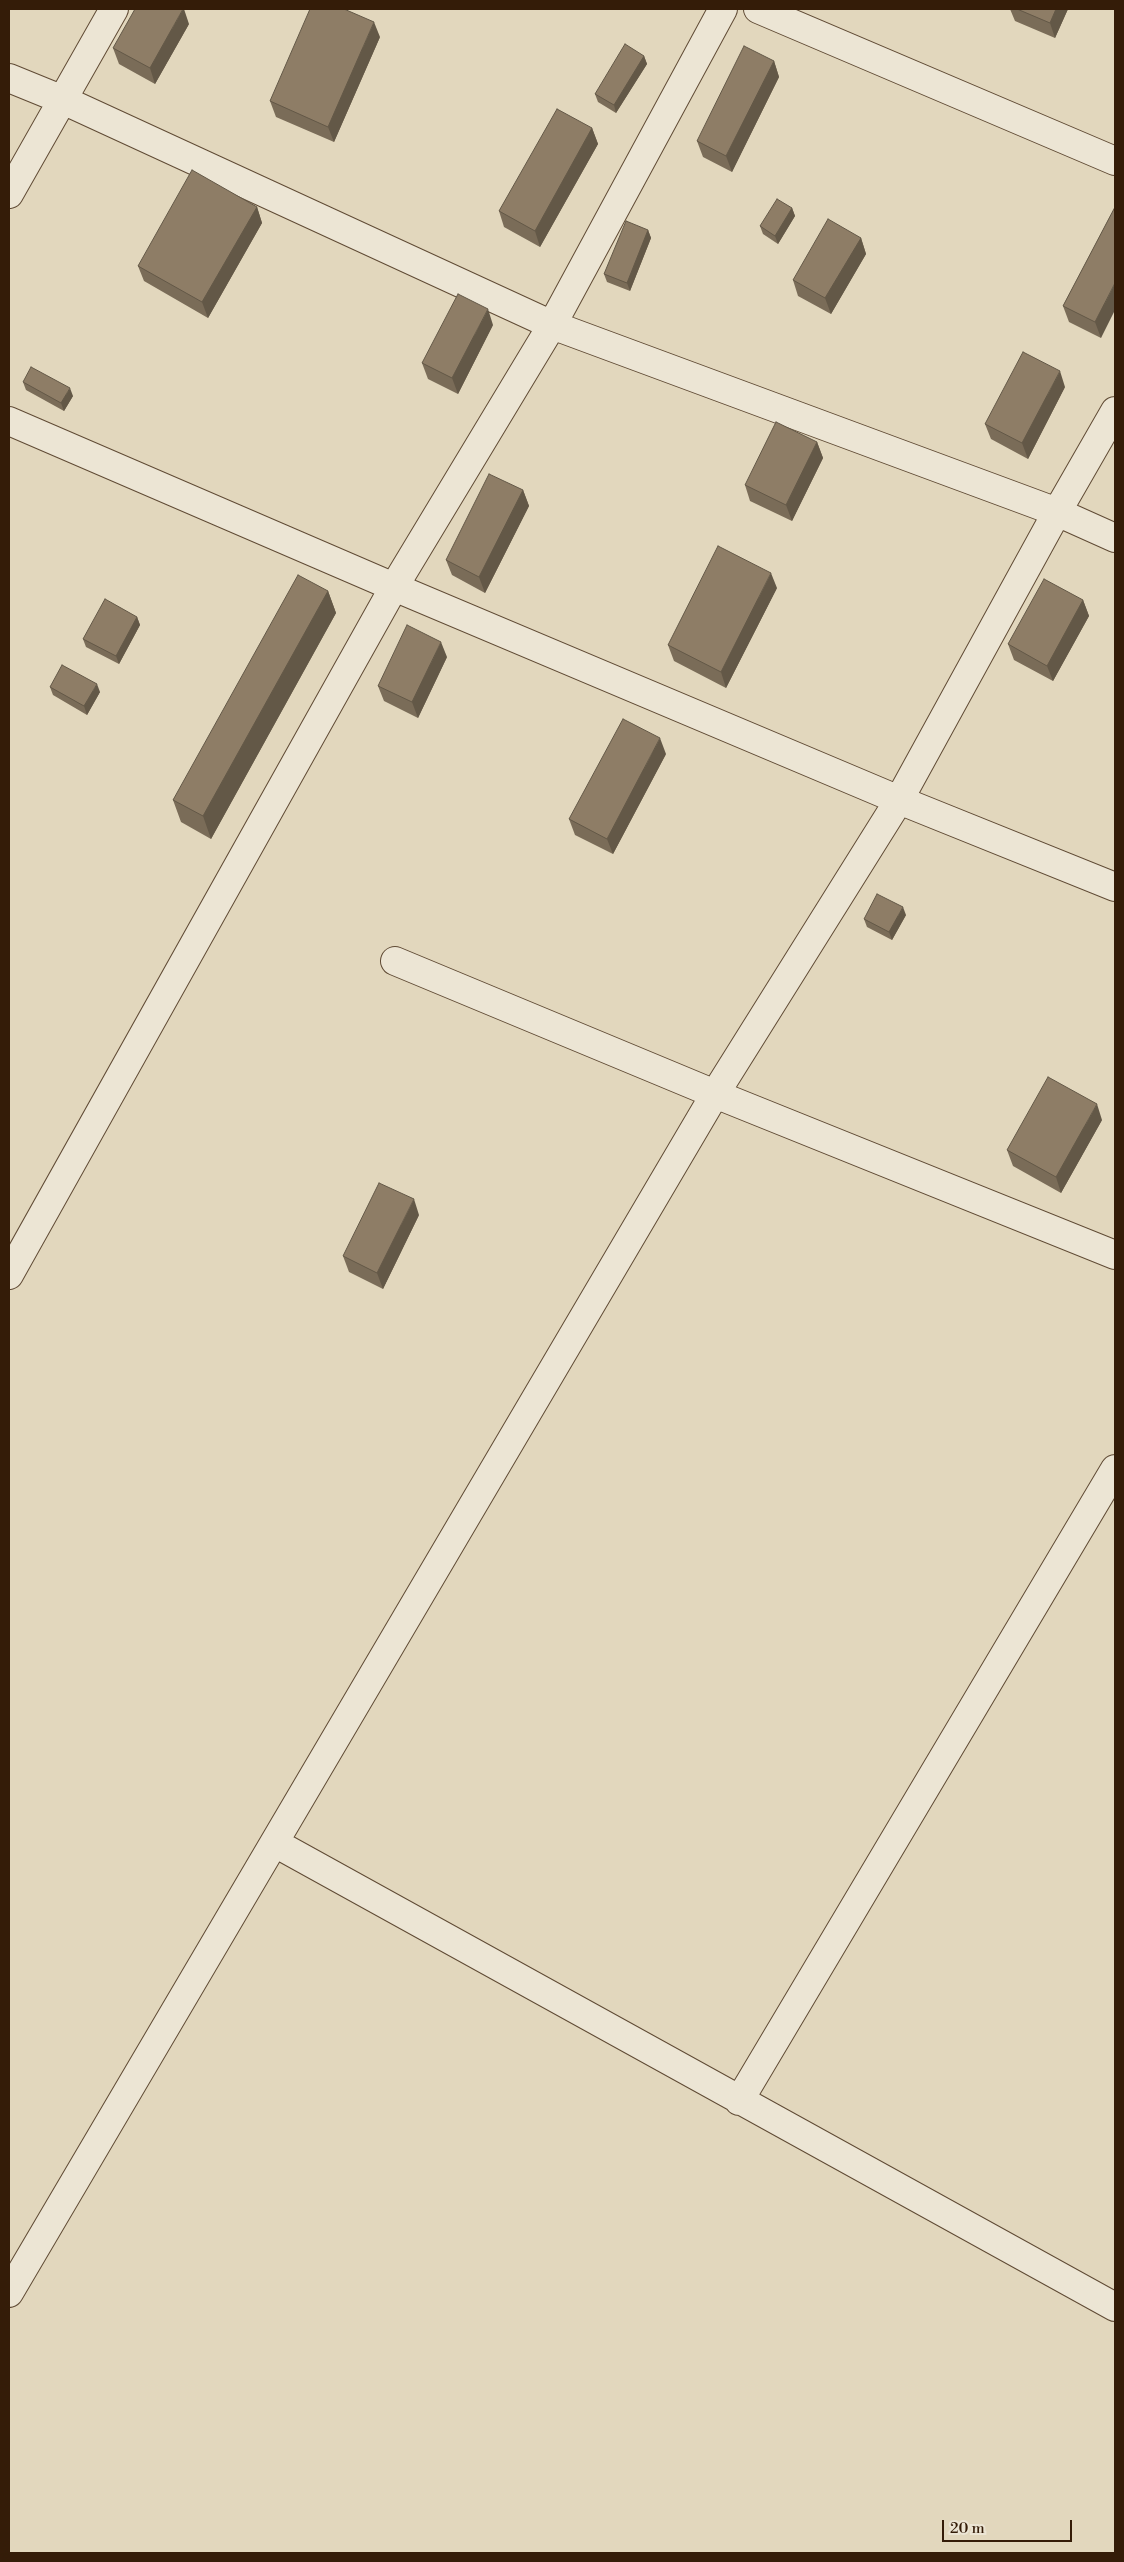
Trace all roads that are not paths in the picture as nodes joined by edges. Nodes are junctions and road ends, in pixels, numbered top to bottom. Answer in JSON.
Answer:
{"nodes":[{"id":1,"x":114,"y":9,"type":"edge"},
{"id":2,"x":723,"y":9,"type":"edge"},
{"id":3,"x":758,"y":9,"type":"edge"},
{"id":4,"x":9,"y":78,"type":"edge"},
{"id":5,"x":63,"y":100,"type":"junction"},
{"id":6,"x":1115,"y":161,"type":"edge"},
{"id":7,"x":9,"y":194,"type":"edge"},
{"id":8,"x":552,"y":325,"type":"junction"},
{"id":9,"x":1115,"y":411,"type":"edge"},
{"id":10,"x":9,"y":421,"type":"edge"},
{"id":11,"x":1057,"y":512,"type":"junction"},
{"id":12,"x":1115,"y":538,"type":"edge"},
{"id":13,"x":394,"y":587,"type":"junction"},
{"id":14,"x":899,"y":800,"type":"junction"},
{"id":15,"x":1115,"y":887,"type":"edge"},
{"id":16,"x":395,"y":961,"type":"dead end"},
{"id":17,"x":715,"y":1094,"type":"junction"},
{"id":18,"x":1115,"y":1255,"type":"edge"},
{"id":19,"x":9,"y":1275,"type":"edge"},
{"id":20,"x":1115,"y":1470,"type":"edge"},
{"id":21,"x":275,"y":1843,"type":"junction"},
{"id":22,"x":740,"y":2101,"type":"junction"},
{"id":23,"x":9,"y":2293,"type":"edge"},
{"id":24,"x":1115,"y":2307,"type":"edge"}],
"edges":[{"from":1,"to":5,"type":"street"},
{"from":2,"to":8,"type":"street"},
{"from":3,"to":6,"type":"street"},
{"from":4,"to":5,"type":"street"},
{"from":5,"to":7,"type":"street"},
{"from":5,"to":8,"type":"street"},
{"from":8,"to":11,"type":"street"},
{"from":8,"to":13,"type":"street"},
{"from":9,"to":11,"type":"street"},
{"from":10,"to":13,"type":"street"},
{"from":11,"to":12,"type":"street"},
{"from":11,"to":14,"type":"street"},
{"from":13,"to":14,"type":"street"},
{"from":13,"to":19,"type":"street"},
{"from":14,"to":15,"type":"street"},
{"from":14,"to":17,"type":"street"},
{"from":16,"to":17,"type":"street"},
{"from":17,"to":18,"type":"street"},
{"from":17,"to":21,"type":"street"},
{"from":20,"to":22,"type":"street"},
{"from":21,"to":22,"type":"street"},
{"from":21,"to":23,"type":"street"},
{"from":22,"to":24,"type":"street"}]}
